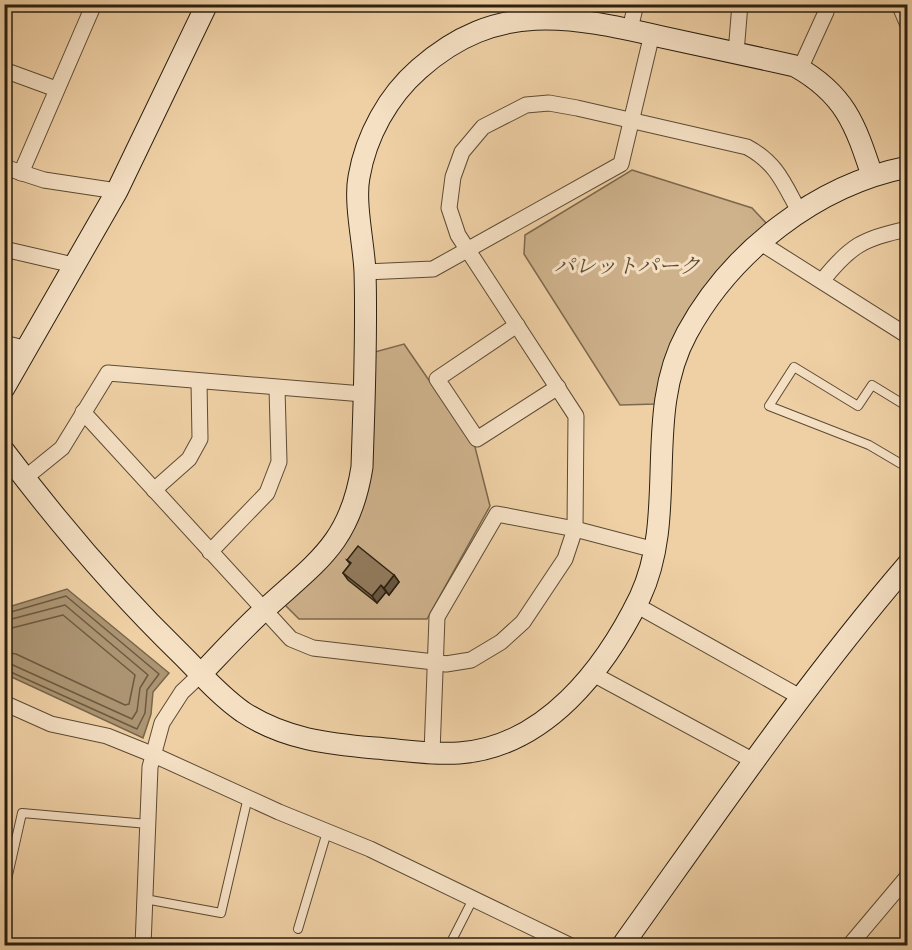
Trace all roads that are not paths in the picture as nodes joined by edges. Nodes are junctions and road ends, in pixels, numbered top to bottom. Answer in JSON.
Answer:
{"nodes":[{"id":1,"x":93,"y":4,"type":"edge"},
{"id":2,"x":207,"y":4,"type":"edge"},
{"id":3,"x":636,"y":4,"type":"edge"},
{"id":4,"x":740,"y":4,"type":"edge"},
{"id":5,"x":825,"y":4,"type":"edge"},
{"id":6,"x":899,"y":4,"type":"edge"},
{"id":7,"x":908,"y":25,"type":"edge"},
{"id":8,"x":630,"y":29,"type":"junction"},
{"id":9,"x":652,"y":34,"type":"junction"},
{"id":10,"x":736,"y":53,"type":"junction"},
{"id":11,"x":800,"y":69,"type":"junction"},
{"id":12,"x":4,"y":70,"type":"edge"},
{"id":13,"x":56,"y":89,"type":"junction"},
{"id":14,"x":633,"y":121,"type":"junction"},
{"id":15,"x":4,"y":167,"type":"edge"},
{"id":16,"x":908,"y":168,"type":"edge"},
{"id":17,"x":21,"y":172,"type":"junction"},
{"id":18,"x":872,"y":176,"type":"junction"},
{"id":19,"x":117,"y":191,"type":"junction"},
{"id":20,"x":800,"y":213,"type":"junction"},
{"id":21,"x":908,"y":229,"type":"edge"},
{"id":22,"x":761,"y":243,"type":"junction"},
{"id":23,"x":4,"y":249,"type":"edge"},
{"id":24,"x":467,"y":250,"type":"junction"},
{"id":25,"x":73,"y":266,"type":"junction"},
{"id":26,"x":365,"y":272,"type":"junction"},
{"id":27,"x":822,"y":281,"type":"junction"},
{"id":28,"x":517,"y":325,"type":"junction"},
{"id":29,"x":908,"y":336,"type":"edge"},
{"id":30,"x":4,"y":344,"type":"edge"},
{"id":31,"x":27,"y":349,"type":"junction"},
{"id":32,"x":199,"y":382,"type":"junction"},
{"id":33,"x":558,"y":387,"type":"junction"},
{"id":34,"x":4,"y":388,"type":"edge"},
{"id":35,"x":277,"y":388,"type":"junction"},
{"id":36,"x":363,"y":394,"type":"junction"},
{"id":37,"x":908,"y":406,"type":"edge"},
{"id":38,"x":83,"y":412,"type":"junction"},
{"id":39,"x":4,"y":451,"type":"edge"},
{"id":40,"x":908,"y":468,"type":"edge"},
{"id":41,"x":25,"y":478,"type":"junction"},
{"id":42,"x":154,"y":490,"type":"junction"},
{"id":43,"x":575,"y":529,"type":"junction"},
{"id":44,"x":656,"y":550,"type":"junction"},
{"id":45,"x":210,"y":552,"type":"junction"},
{"id":46,"x":906,"y":571,"type":"edge"},
{"id":47,"x":636,"y":605,"type":"junction"},
{"id":48,"x":264,"y":610,"type":"junction"},
{"id":49,"x":434,"y":662,"type":"junction"},
{"id":50,"x":201,"y":674,"type":"junction"},
{"id":51,"x":593,"y":674,"type":"junction"},
{"id":52,"x":800,"y":697,"type":"junction"},
{"id":53,"x":4,"y":703,"type":"edge"},
{"id":54,"x":432,"y":753,"type":"junction"},
{"id":55,"x":153,"y":755,"type":"junction"},
{"id":56,"x":754,"y":761,"type":"junction"},
{"id":57,"x":248,"y":796,"type":"junction"},
{"id":58,"x":149,"y":824,"type":"junction"},
{"id":59,"x":327,"y":832,"type":"junction"},
{"id":60,"x":908,"y":876,"type":"edge"},
{"id":61,"x":4,"y":893,"type":"edge"},
{"id":62,"x":145,"y":899,"type":"junction"},
{"id":63,"x":472,"y":899,"type":"junction"},
{"id":64,"x":298,"y":929,"type":"dead end"},
{"id":65,"x":57,"y":945,"type":"edge"},
{"id":66,"x":68,"y":945,"type":"edge"},
{"id":67,"x":143,"y":945,"type":"edge"},
{"id":68,"x":449,"y":945,"type":"edge"},
{"id":69,"x":571,"y":945,"type":"edge"},
{"id":70,"x":622,"y":945,"type":"edge"},
{"id":71,"x":849,"y":945,"type":"edge"}],
"edges":[{"from":1,"to":13,"type":"street"},
{"from":2,"to":19,"type":"street"},
{"from":3,"to":8,"type":"street"},
{"from":4,"to":10,"type":"street"},
{"from":5,"to":11,"type":"street"},
{"from":6,"to":7,"type":"street"},
{"from":8,"to":9,"type":"street"},
{"from":8,"to":26,"type":"street"},
{"from":9,"to":10,"type":"street"},
{"from":9,"to":14,"type":"street"},
{"from":10,"to":11,"type":"street"},
{"from":11,"to":18,"type":"street"},
{"from":12,"to":13,"type":"street"},
{"from":13,"to":17,"type":"street"},
{"from":14,"to":20,"type":"street"},
{"from":14,"to":24,"type":"street"},
{"from":14,"to":24,"type":"street"},
{"from":15,"to":17,"type":"street"},
{"from":16,"to":18,"type":"street"},
{"from":17,"to":19,"type":"street"},
{"from":18,"to":20,"type":"street"},
{"from":19,"to":25,"type":"street"},
{"from":20,"to":22,"type":"street"},
{"from":21,"to":27,"type":"street"},
{"from":22,"to":27,"type":"street"},
{"from":22,"to":44,"type":"street"},
{"from":23,"to":25,"type":"street"},
{"from":24,"to":26,"type":"street"},
{"from":24,"to":28,"type":"street"},
{"from":25,"to":31,"type":"street"},
{"from":26,"to":36,"type":"street"},
{"from":27,"to":29,"type":"street"},
{"from":28,"to":33,"type":"street"},
{"from":28,"to":33,"type":"street"},
{"from":30,"to":31,"type":"street"},
{"from":31,"to":34,"type":"street"},
{"from":32,"to":35,"type":"street"},
{"from":32,"to":38,"type":"street"},
{"from":32,"to":42,"type":"street"},
{"from":33,"to":43,"type":"street"},
{"from":35,"to":36,"type":"street"},
{"from":35,"to":45,"type":"street"},
{"from":36,"to":48,"type":"street"},
{"from":37,"to":40,"type":"lane"},
{"from":38,"to":41,"type":"street"},
{"from":38,"to":42,"type":"street"},
{"from":39,"to":41,"type":"street"},
{"from":41,"to":50,"type":"street"},
{"from":42,"to":45,"type":"street"},
{"from":43,"to":44,"type":"street"},
{"from":43,"to":49,"type":"street"},
{"from":43,"to":49,"type":"street"},
{"from":44,"to":47,"type":"street"},
{"from":45,"to":48,"type":"street"},
{"from":46,"to":52,"type":"street"},
{"from":47,"to":51,"type":"street"},
{"from":47,"to":52,"type":"street"},
{"from":48,"to":49,"type":"street"},
{"from":48,"to":50,"type":"street"},
{"from":49,"to":54,"type":"street"},
{"from":50,"to":54,"type":"street"},
{"from":50,"to":55,"type":"street"},
{"from":51,"to":54,"type":"street"},
{"from":51,"to":56,"type":"street"},
{"from":52,"to":56,"type":"street"},
{"from":53,"to":55,"type":"street"},
{"from":55,"to":57,"type":"street"},
{"from":55,"to":58,"type":"street"},
{"from":56,"to":70,"type":"street"},
{"from":57,"to":59,"type":"street"},
{"from":57,"to":62,"type":"lane"},
{"from":58,"to":61,"type":"lane"},
{"from":58,"to":62,"type":"street"},
{"from":59,"to":63,"type":"street"},
{"from":59,"to":64,"type":"lane"},
{"from":60,"to":71,"type":"street"},
{"from":62,"to":67,"type":"street"},
{"from":63,"to":68,"type":"lane"},
{"from":63,"to":69,"type":"street"},
{"from":65,"to":66,"type":"lane"}]}
